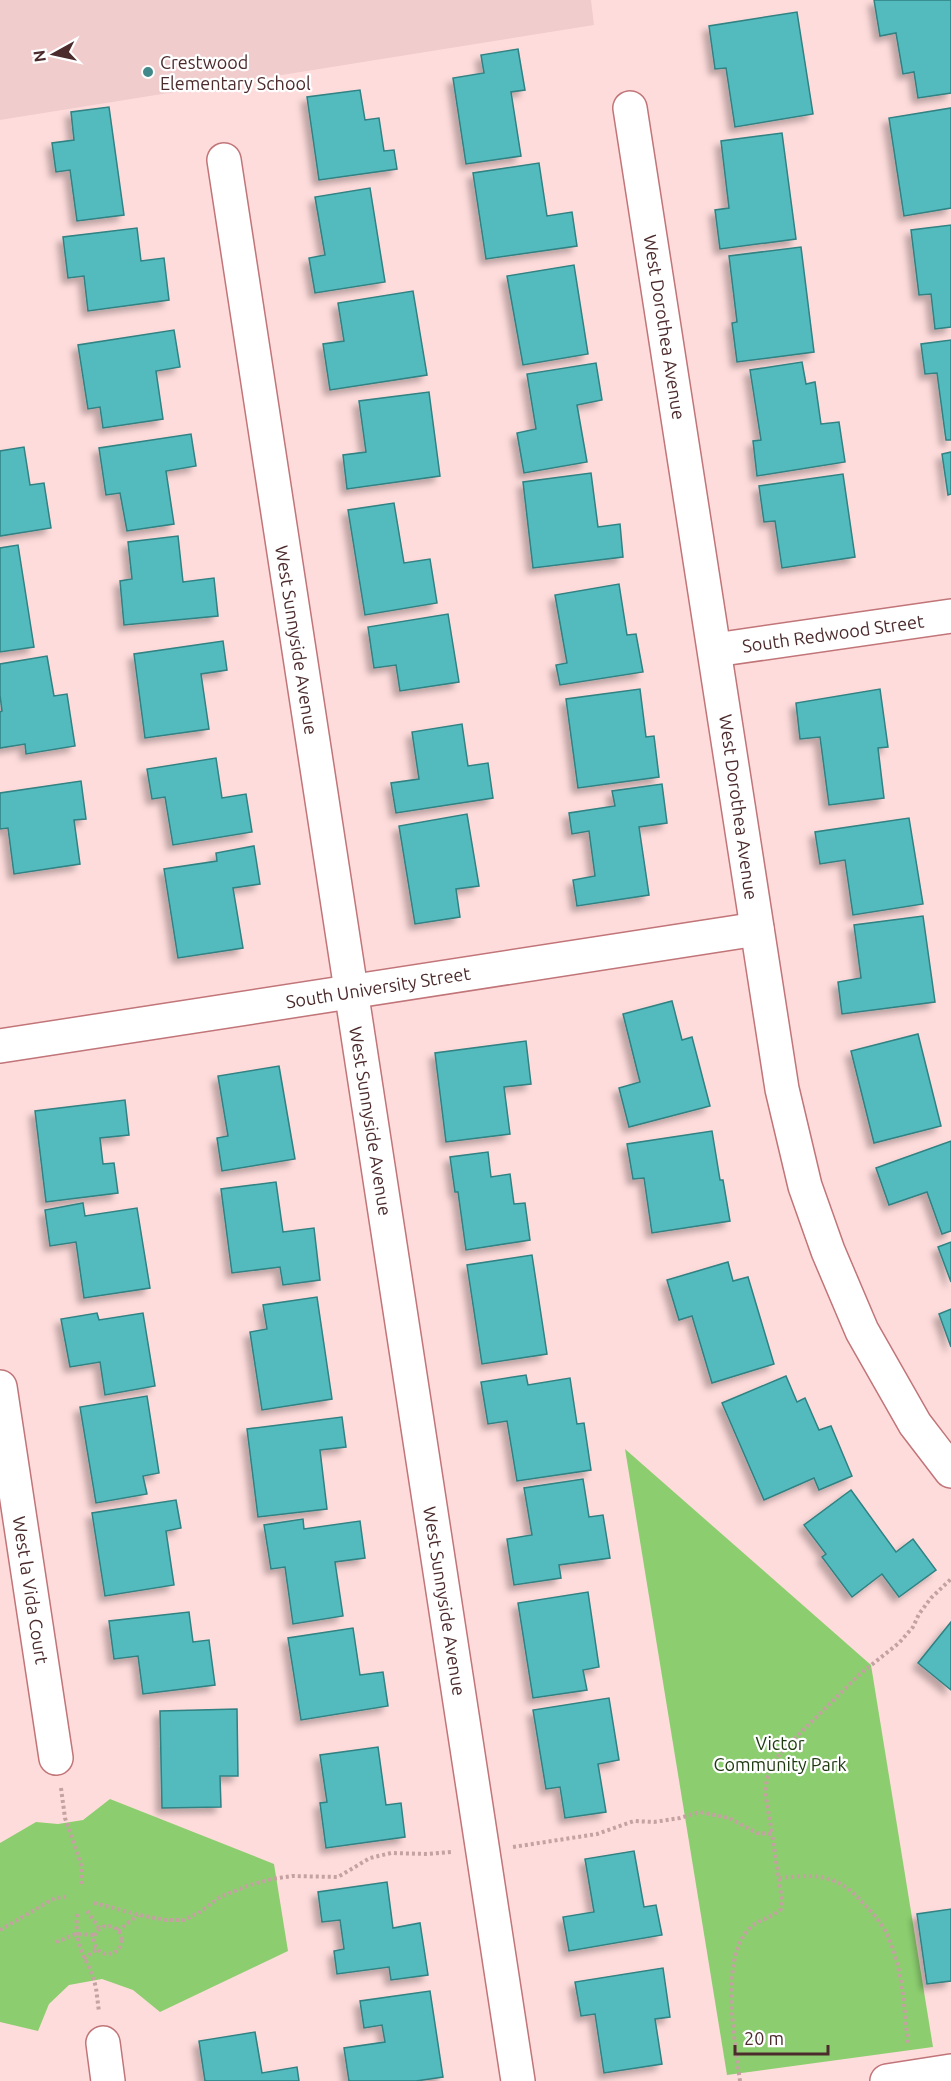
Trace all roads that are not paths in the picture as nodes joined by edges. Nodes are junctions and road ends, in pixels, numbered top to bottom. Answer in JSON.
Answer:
{"nodes":[{"id":1,"x":630,"y":108,"type":"dead end"},
{"id":2,"x":224,"y":160,"type":"dead end"},
{"id":3,"x":951,"y":616,"type":"edge"},
{"id":4,"x":716,"y":650,"type":"junction"},
{"id":5,"x":757,"y":929,"type":"junction"},
{"id":6,"x":351,"y":991,"type":"junction"},
{"id":7,"x":0,"y":1046,"type":"edge"},
{"id":8,"x":0,"y":1387,"type":"edge"},
{"id":9,"x":951,"y":1471,"type":"edge"},
{"id":10,"x":56,"y":1758,"type":"road end"},
{"id":11,"x":103,"y":2043,"type":"road end"},
{"id":12,"x":108,"y":2081,"type":"edge"},
{"id":13,"x":519,"y":2081,"type":"edge"}],
"edges":[{"from":1,"to":4,"type":"street","name":"West Dorothea Avenue"},
{"from":2,"to":6,"type":"street","name":"West Sunnyside Avenue"},
{"from":3,"to":4,"type":"street","name":"South Redwood Street"},
{"from":4,"to":5,"type":"street","name":"West Dorothea Avenue"},
{"from":5,"to":6,"type":"street","name":"South University Street"},
{"from":5,"to":9,"type":"street","name":"West Dorothea Avenue"},
{"from":6,"to":7,"type":"street","name":"South University Street"},
{"from":6,"to":13,"type":"street","name":"West Sunnyside Avenue"},
{"from":8,"to":10,"type":"street","name":"West la Vida Court"},
{"from":11,"to":12,"type":"street"}]}
